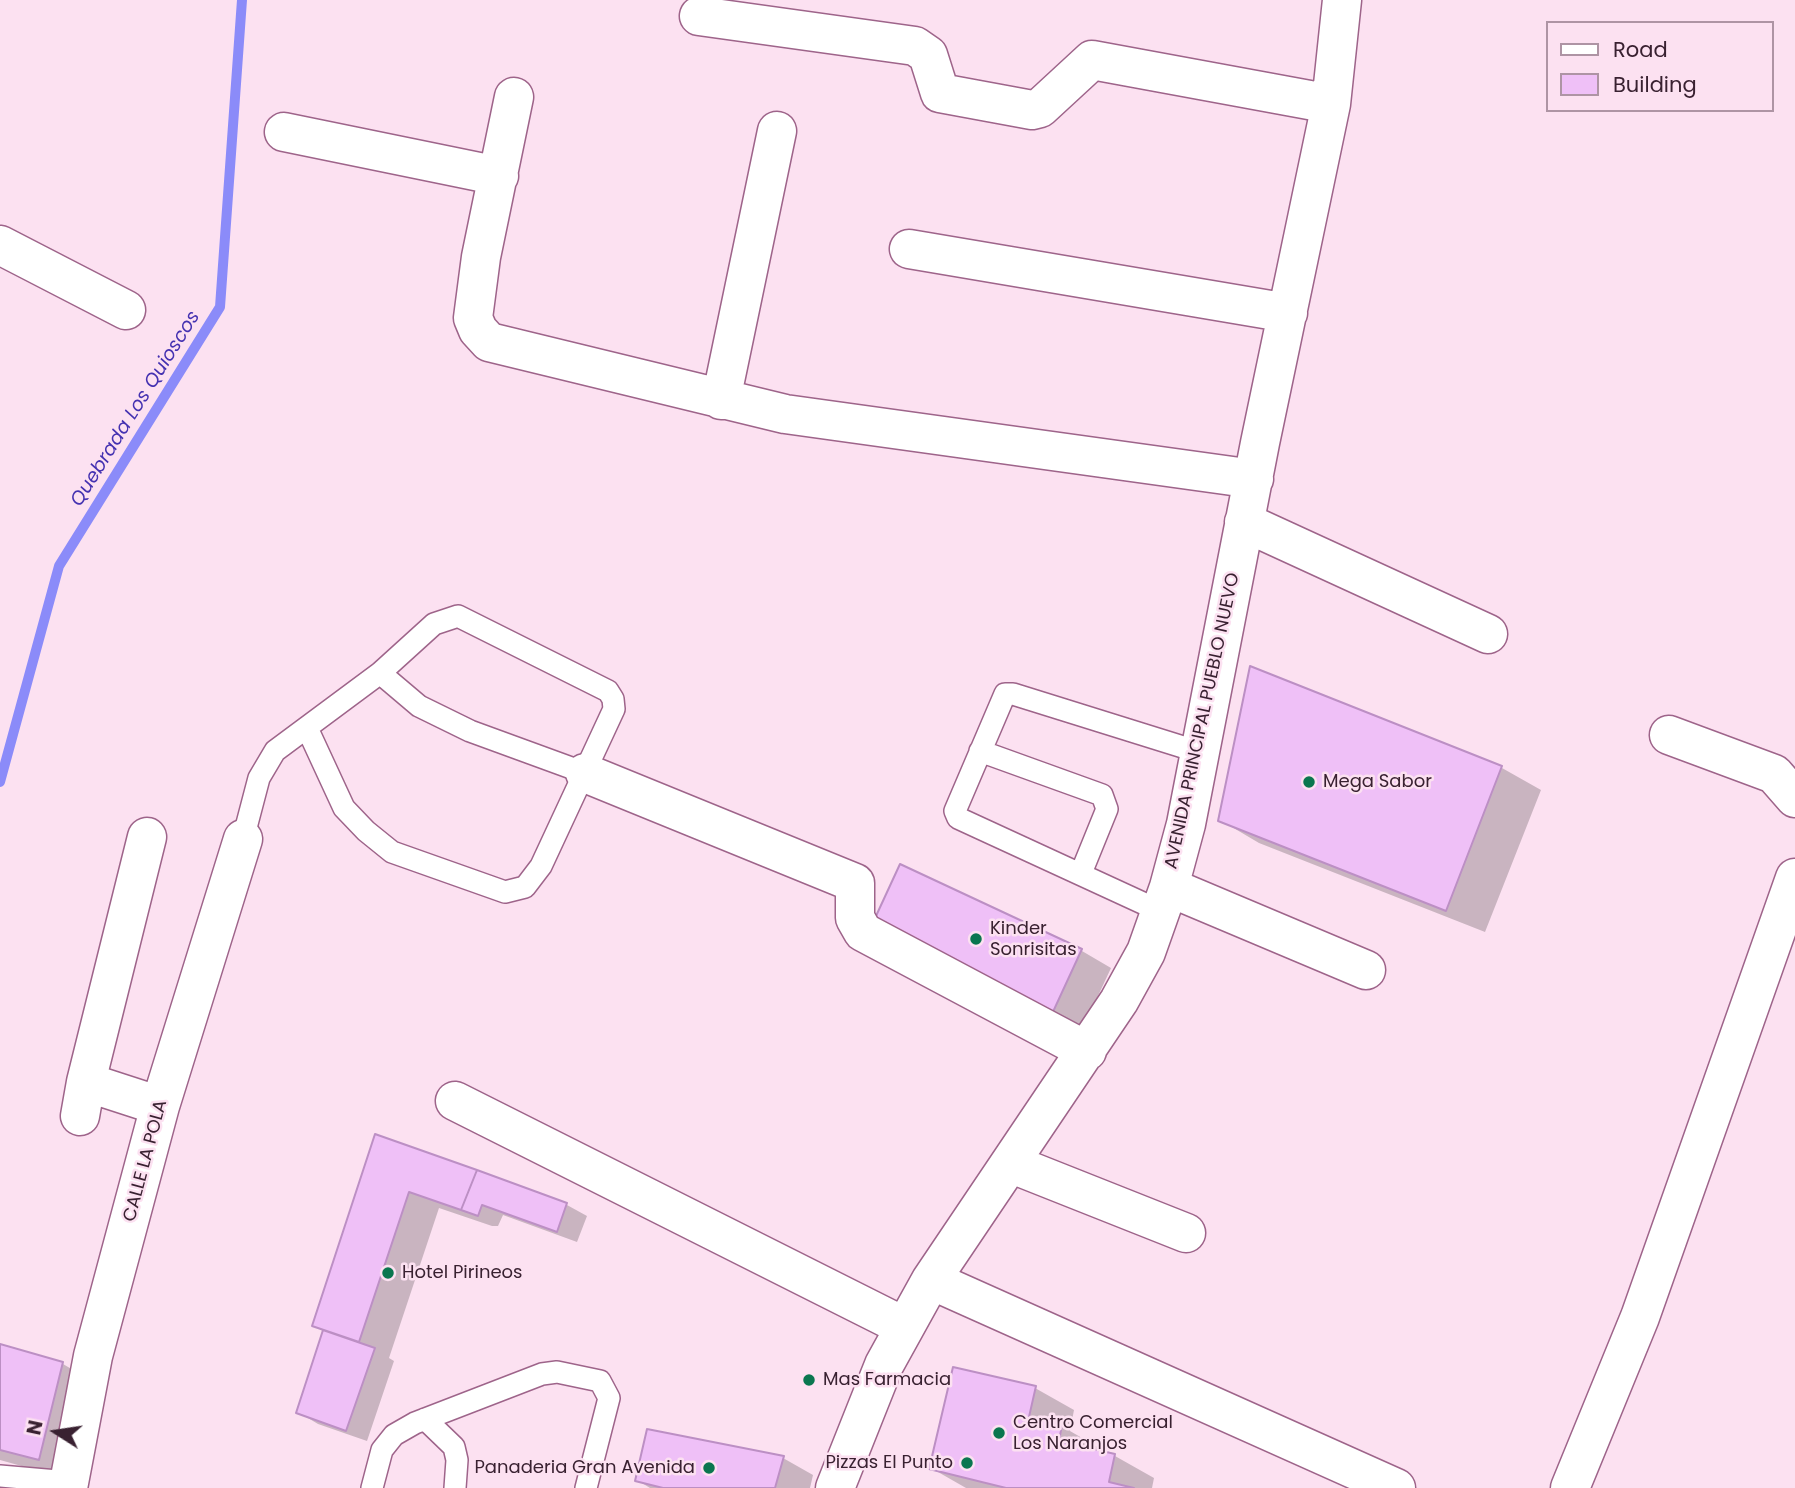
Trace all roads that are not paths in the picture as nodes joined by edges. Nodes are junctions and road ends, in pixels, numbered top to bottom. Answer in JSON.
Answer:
{"nodes":[{"id":1,"x":1342,"y":0,"type":"edge"},
{"id":2,"x":699,"y":16,"type":"dead end"},
{"id":3,"x":514,"y":97,"type":"dead end"},
{"id":4,"x":1331,"y":103,"type":"junction"},
{"id":5,"x":777,"y":131,"type":"dead end"},
{"id":6,"x":284,"y":132,"type":"dead end"},
{"id":7,"x":499,"y":176,"type":"junction"},
{"id":8,"x":0,"y":245,"type":"edge"},
{"id":9,"x":909,"y":249,"type":"dead end"},
{"id":10,"x":126,"y":310,"type":"dead end"},
{"id":11,"x":1288,"y":313,"type":"junction"},
{"id":12,"x":722,"y":400,"type":"junction"},
{"id":13,"x":1254,"y":479,"type":"junction"},
{"id":14,"x":1244,"y":522,"type":"junction"},
{"id":15,"x":1488,"y":634,"type":"dead end"},
{"id":16,"x":380,"y":673,"type":"junction"},
{"id":17,"x":307,"y":727,"type":"junction"},
{"id":18,"x":1669,"y":735,"type":"dead end"},
{"id":19,"x":980,"y":751,"type":"junction"},
{"id":20,"x":1199,"y":752,"type":"junction"},
{"id":21,"x":585,"y":773,"type":"junction"},
{"id":22,"x":1795,"y":798,"type":"edge"},
{"id":23,"x":147,"y":836,"type":"dead end"},
{"id":24,"x":243,"y":839,"type":"joint"},
{"id":25,"x":1081,"y":873,"type":"junction"},
{"id":26,"x":1795,"y":878,"type":"edge"},
{"id":27,"x":1164,"y":899,"type":"junction"},
{"id":28,"x":1366,"y":970,"type":"dead end"},
{"id":29,"x":1087,"y":1051,"type":"junction"},
{"id":30,"x":456,"y":1101,"type":"dead end"},
{"id":31,"x":160,"y":1106,"type":"junction"},
{"id":32,"x":1012,"y":1164,"type":"junction"},
{"id":33,"x":1186,"y":1233,"type":"dead end"},
{"id":34,"x":931,"y":1280,"type":"junction"},
{"id":35,"x":905,"y":1327,"type":"junction"},
{"id":36,"x":425,"y":1419,"type":"junction"},
{"id":37,"x":0,"y":1476,"type":"edge"},
{"id":38,"x":68,"y":1485,"type":"edge"},
{"id":39,"x":372,"y":1488,"type":"edge"},
{"id":40,"x":455,"y":1488,"type":"edge"},
{"id":41,"x":586,"y":1488,"type":"edge"},
{"id":42,"x":835,"y":1488,"type":"edge"},
{"id":43,"x":1396,"y":1488,"type":"edge"},
{"id":44,"x":1570,"y":1488,"type":"edge"}],
"edges":[{"from":1,"to":4,"type":"street","name":"AVENIDA PRINCIPAL PUEBLO NUEVO"},
{"from":2,"to":4,"type":"street"},
{"from":3,"to":7,"type":"street"},
{"from":4,"to":11,"type":"street","name":"AVENIDA PRINCIPAL PUEBLO NUEVO"},
{"from":5,"to":12,"type":"street"},
{"from":6,"to":7,"type":"street"},
{"from":7,"to":12,"type":"street"},
{"from":8,"to":10,"type":"street"},
{"from":9,"to":11,"type":"street"},
{"from":11,"to":13,"type":"street","name":"AVENIDA PRINCIPAL PUEBLO NUEVO"},
{"from":12,"to":13,"type":"street"},
{"from":13,"to":14,"type":"street","name":"AVENIDA PRINCIPAL PUEBLO NUEVO"},
{"from":14,"to":15,"type":"street"},
{"from":14,"to":20,"type":"street","name":"AVENIDA PRINCIPAL PUEBLO NUEVO"},
{"from":16,"to":17,"type":"lane"},
{"from":16,"to":21,"type":"lane"},
{"from":16,"to":21,"type":"lane"},
{"from":17,"to":21,"type":"lane"},
{"from":17,"to":24,"type":"lane"},
{"from":18,"to":22,"type":"street"},
{"from":19,"to":20,"type":"lane"},
{"from":19,"to":25,"type":"lane"},
{"from":19,"to":25,"type":"lane"},
{"from":20,"to":27,"type":"street","name":"AVENIDA PRINCIPAL PUEBLO NUEVO"},
{"from":21,"to":29,"type":"street"},
{"from":23,"to":31,"type":"street"},
{"from":24,"to":31,"type":"street","name":"CALLE LA POLA"},
{"from":25,"to":27,"type":"lane"},
{"from":26,"to":44,"type":"street"},
{"from":27,"to":28,"type":"street"},
{"from":27,"to":29,"type":"street","name":"AVENIDA PRINCIPAL PUEBLO NUEVO"},
{"from":29,"to":32,"type":"street","name":"AVENIDA PRINCIPAL PUEBLO NUEVO"},
{"from":30,"to":35,"type":"street"},
{"from":31,"to":38,"type":"street","name":"CALLE LA POLA"},
{"from":32,"to":33,"type":"street"},
{"from":32,"to":34,"type":"street","name":"AVENIDA PRINCIPAL PUEBLO NUEVO"},
{"from":34,"to":35,"type":"street","name":"AVENIDA PRINCIPAL PUEBLO NUEVO"},
{"from":34,"to":43,"type":"street"},
{"from":35,"to":42,"type":"street","name":"AVENIDA PRINCIPAL PUEBLO NUEVO"},
{"from":36,"to":39,"type":"lane"},
{"from":36,"to":40,"type":"lane"},
{"from":36,"to":41,"type":"lane"},
{"from":37,"to":38,"type":"lane"}]}
